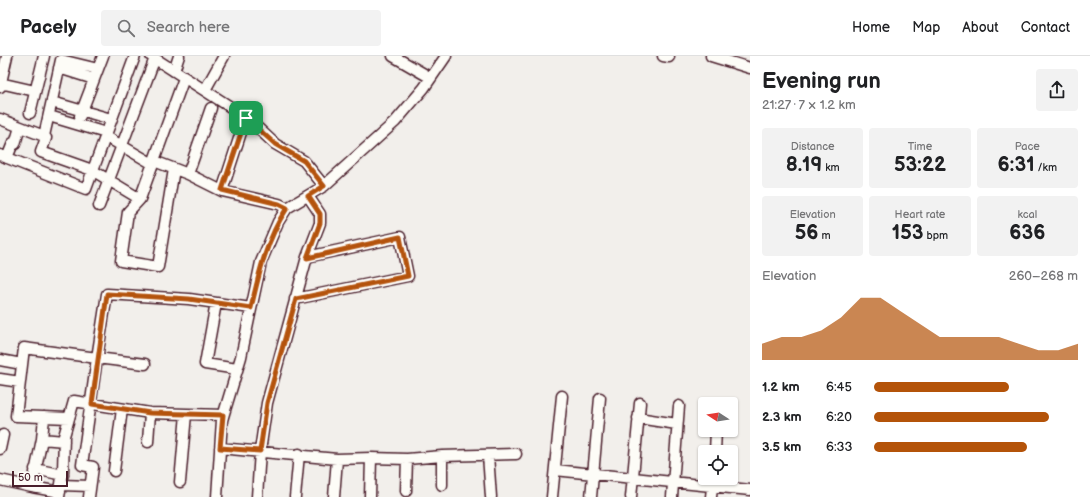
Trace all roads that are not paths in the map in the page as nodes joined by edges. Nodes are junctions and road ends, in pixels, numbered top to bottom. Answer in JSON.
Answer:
{"nodes":[{"id":1,"x":7,"y":56,"type":"edge"},
{"id":2,"x":44,"y":56,"type":"edge"},
{"id":3,"x":103,"y":56,"type":"edge"},
{"id":4,"x":135,"y":56,"type":"edge"},
{"id":5,"x":180,"y":56,"type":"edge"},
{"id":6,"x":224,"y":56,"type":"edge"},
{"id":7,"x":393,"y":56,"type":"edge"},
{"id":8,"x":446,"y":56,"type":"edge"},
{"id":9,"x":711,"y":56,"type":"edge"},
{"id":10,"x":153,"y":57,"type":"edge"},
{"id":11,"x":750,"y":68,"type":"edge"},
{"id":12,"x":174,"y":71,"type":"junction"},
{"id":13,"x":96,"y":74,"type":"junction"},
{"id":14,"x":184,"y":78,"type":"junction"},
{"id":15,"x":431,"y":78,"type":"junction"},
{"id":16,"x":0,"y":83,"type":"edge"},
{"id":17,"x":0,"y":87,"type":"edge"},
{"id":18,"x":205,"y":90,"type":"junction"},
{"id":19,"x":35,"y":91,"type":"junction"},
{"id":20,"x":52,"y":102,"type":"junction"},
{"id":21,"x":211,"y":108,"type":"dead end"},
{"id":22,"x":82,"y":110,"type":"junction"},
{"id":23,"x":30,"y":113,"type":"dead end"},
{"id":24,"x":48,"y":116,"type":"junction"},
{"id":25,"x":246,"y":118,"type":"junction"},
{"id":26,"x":0,"y":119,"type":"edge"},
{"id":27,"x":111,"y":119,"type":"junction"},
{"id":28,"x":76,"y":124,"type":"junction"},
{"id":29,"x":20,"y":127,"type":"junction"},
{"id":30,"x":106,"y":134,"type":"junction"},
{"id":31,"x":44,"y":136,"type":"junction"},
{"id":32,"x":122,"y":145,"type":"junction"},
{"id":33,"x":4,"y":157,"type":"edge"},
{"id":34,"x":154,"y":163,"type":"junction"},
{"id":35,"x":174,"y":169,"type":"junction"},
{"id":36,"x":92,"y":170,"type":"junction"},
{"id":37,"x":188,"y":174,"type":"junction"},
{"id":38,"x":109,"y":179,"type":"junction"},
{"id":39,"x":324,"y":186,"type":"junction"},
{"id":40,"x":222,"y":190,"type":"junction"},
{"id":41,"x":308,"y":196,"type":"junction"},
{"id":42,"x":140,"y":199,"type":"junction"},
{"id":43,"x":99,"y":206,"type":"dead end"},
{"id":44,"x":287,"y":208,"type":"junction"},
{"id":45,"x":307,"y":258,"type":"junction"},
{"id":46,"x":296,"y":299,"type":"junction"},
{"id":47,"x":216,"y":303,"type":"junction"},
{"id":48,"x":251,"y":308,"type":"junction"},
{"id":49,"x":97,"y":358,"type":"junction"},
{"id":50,"x":0,"y":360,"type":"edge"},
{"id":51,"x":22,"y":364,"type":"junction"},
{"id":52,"x":145,"y":364,"type":"dead end"},
{"id":53,"x":237,"y":370,"type":"junction"},
{"id":54,"x":0,"y":379,"type":"edge"},
{"id":55,"x":20,"y":382,"type":"junction"},
{"id":56,"x":562,"y":396,"type":"dead end"},
{"id":57,"x":600,"y":398,"type":"dead end"},
{"id":58,"x":640,"y":403,"type":"dead end"},
{"id":59,"x":92,"y":404,"type":"junction"},
{"id":60,"x":679,"y":406,"type":"dead end"},
{"id":61,"x":122,"y":409,"type":"junction"},
{"id":62,"x":150,"y":413,"type":"junction"},
{"id":63,"x":186,"y":414,"type":"junction"},
{"id":64,"x":223,"y":415,"type":"junction"},
{"id":65,"x":44,"y":417,"type":"junction"},
{"id":66,"x":69,"y":418,"type":"junction"},
{"id":67,"x":638,"y":418,"type":"junction"},
{"id":68,"x":678,"y":424,"type":"junction"},
{"id":69,"x":5,"y":435,"type":"edge"},
{"id":70,"x":42,"y":439,"type":"junction"},
{"id":71,"x":64,"y":441,"type":"junction"},
{"id":72,"x":148,"y":442,"type":"dead end"},
{"id":73,"x":220,"y":448,"type":"junction"},
{"id":74,"x":0,"y":449,"type":"edge"},
{"id":75,"x":260,"y":451,"type":"junction"},
{"id":76,"x":299,"y":454,"type":"junction"},
{"id":77,"x":516,"y":454,"type":"dead end"},
{"id":78,"x":488,"y":455,"type":"junction"},
{"id":79,"x":442,"y":456,"type":"junction"},
{"id":80,"x":371,"y":458,"type":"junction"},
{"id":81,"x":337,"y":459,"type":"junction"},
{"id":82,"x":407,"y":459,"type":"junction"},
{"id":83,"x":35,"y":469,"type":"junction"},
{"id":84,"x":555,"y":470,"type":"junction"},
{"id":85,"x":114,"y":471,"type":"dead end"},
{"id":86,"x":593,"y":474,"type":"junction"},
{"id":87,"x":633,"y":478,"type":"junction"},
{"id":88,"x":1,"y":482,"type":"edge"},
{"id":89,"x":180,"y":482,"type":"dead end"},
{"id":90,"x":673,"y":482,"type":"junction"},
{"id":91,"x":698,"y":482,"type":"edge"},
{"id":92,"x":442,"y":485,"type":"dead end"},
{"id":93,"x":713,"y":485,"type":"edge"},
{"id":94,"x":727,"y":485,"type":"edge"},
{"id":95,"x":90,"y":486,"type":"junction"},
{"id":96,"x":32,"y":487,"type":"junction"},
{"id":97,"x":61,"y":487,"type":"edge"},
{"id":98,"x":750,"y":490,"type":"edge"},
{"id":99,"x":406,"y":491,"type":"dead end"},
{"id":100,"x":89,"y":497,"type":"edge"},
{"id":101,"x":217,"y":497,"type":"edge"},
{"id":102,"x":257,"y":497,"type":"edge"},
{"id":103,"x":295,"y":497,"type":"edge"},
{"id":104,"x":334,"y":497,"type":"edge"},
{"id":105,"x":370,"y":497,"type":"edge"},
{"id":106,"x":491,"y":497,"type":"edge"},
{"id":107,"x":552,"y":497,"type":"edge"},
{"id":108,"x":591,"y":497,"type":"edge"},
{"id":109,"x":631,"y":497,"type":"edge"},
{"id":110,"x":672,"y":497,"type":"edge"},
{"id":111,"x":711,"y":497,"type":"edge"},
{"id":112,"x":749,"y":497,"type":"edge"}],
"edges":[{"from":1,"to":16,"type":"street"},
{"from":2,"to":19,"type":"street"},
{"from":3,"to":13,"type":"street"},
{"from":4,"to":27,"type":"street"},
{"from":5,"to":12,"type":"street"},
{"from":6,"to":18,"type":"street"},
{"from":7,"to":15,"type":"street"},
{"from":8,"to":15,"type":"street"},
{"from":9,"to":11,"type":"street"},
{"from":10,"to":12,"type":"street"},
{"from":10,"to":32,"type":"street"},
{"from":12,"to":14,"type":"street"},
{"from":13,"to":20,"type":"street"},
{"from":13,"to":22,"type":"street"},
{"from":14,"to":18,"type":"street"},
{"from":14,"to":34,"type":"street"},
{"from":15,"to":39,"type":"street"},
{"from":16,"to":17,"type":"street"},
{"from":16,"to":19,"type":"street"},
{"from":18,"to":25,"type":"street"},
{"from":19,"to":23,"type":"street"},
{"from":20,"to":22,"type":"street"},
{"from":20,"to":24,"type":"street"},
{"from":21,"to":37,"type":"street"},
{"from":22,"to":27,"type":"street"},
{"from":22,"to":28,"type":"street"},
{"from":24,"to":28,"type":"street"},
{"from":24,"to":31,"type":"street"},
{"from":25,"to":39,"type":"street"},
{"from":25,"to":40,"type":"street"},
{"from":26,"to":29,"type":"street"},
{"from":27,"to":30,"type":"street"},
{"from":28,"to":30,"type":"street"},
{"from":29,"to":31,"type":"street"},
{"from":29,"to":33,"type":"street"},
{"from":30,"to":32,"type":"street"},
{"from":30,"to":36,"type":"street"},
{"from":31,"to":36,"type":"street"},
{"from":32,"to":34,"type":"street"},
{"from":32,"to":38,"type":"street"},
{"from":33,"to":36,"type":"street"},
{"from":34,"to":35,"type":"street"},
{"from":34,"to":42,"type":"street"},
{"from":35,"to":37,"type":"street"},
{"from":35,"to":42,"type":"street"},
{"from":36,"to":38,"type":"street"},
{"from":37,"to":40,"type":"street"},
{"from":38,"to":42,"type":"street"},
{"from":38,"to":43,"type":"street"},
{"from":39,"to":41,"type":"street"},
{"from":40,"to":44,"type":"street"},
{"from":41,"to":44,"type":"street"},
{"from":41,"to":45,"type":"street"},
{"from":44,"to":48,"type":"street"},
{"from":45,"to":46,"type":"street"},
{"from":45,"to":46,"type":"street"},
{"from":46,"to":75,"type":"street"},
{"from":47,"to":48,"type":"street"},
{"from":47,"to":49,"type":"street"},
{"from":47,"to":53,"type":"street"},
{"from":48,"to":53,"type":"street"},
{"from":49,"to":51,"type":"street"},
{"from":49,"to":52,"type":"street"},
{"from":49,"to":59,"type":"street"},
{"from":50,"to":51,"type":"street"},
{"from":51,"to":55,"type":"street"},
{"from":53,"to":64,"type":"street"},
{"from":54,"to":55,"type":"street"},
{"from":55,"to":65,"type":"street"},
{"from":56,"to":84,"type":"street"},
{"from":57,"to":86,"type":"street"},
{"from":58,"to":67,"type":"street"},
{"from":59,"to":61,"type":"street"},
{"from":59,"to":66,"type":"street"},
{"from":59,"to":95,"type":"street"},
{"from":60,"to":68,"type":"street"},
{"from":61,"to":62,"type":"street"},
{"from":61,"to":85,"type":"street"},
{"from":62,"to":63,"type":"street"},
{"from":62,"to":72,"type":"street"},
{"from":63,"to":64,"type":"street"},
{"from":63,"to":89,"type":"street"},
{"from":64,"to":73,"type":"street"},
{"from":65,"to":66,"type":"street"},
{"from":65,"to":70,"type":"street"},
{"from":66,"to":71,"type":"street"},
{"from":67,"to":68,"type":"street"},
{"from":67,"to":87,"type":"street"},
{"from":68,"to":90,"type":"street"},
{"from":69,"to":74,"type":"street"},
{"from":70,"to":71,"type":"street"},
{"from":70,"to":83,"type":"street"},
{"from":71,"to":97,"type":"street"},
{"from":73,"to":75,"type":"street"},
{"from":73,"to":101,"type":"street"},
{"from":75,"to":76,"type":"street"},
{"from":75,"to":102,"type":"street"},
{"from":76,"to":81,"type":"street"},
{"from":76,"to":103,"type":"street"},
{"from":77,"to":78,"type":"street"},
{"from":78,"to":79,"type":"street"},
{"from":78,"to":106,"type":"street"},
{"from":79,"to":82,"type":"street"},
{"from":79,"to":92,"type":"street"},
{"from":80,"to":81,"type":"street"},
{"from":80,"to":82,"type":"street"},
{"from":80,"to":105,"type":"street"},
{"from":81,"to":104,"type":"street"},
{"from":82,"to":99,"type":"street"},
{"from":83,"to":96,"type":"street"},
{"from":83,"to":97,"type":"street"},
{"from":84,"to":86,"type":"street"},
{"from":84,"to":107,"type":"street"},
{"from":86,"to":87,"type":"street"},
{"from":86,"to":108,"type":"street"},
{"from":87,"to":90,"type":"street"},
{"from":87,"to":109,"type":"street"},
{"from":88,"to":96,"type":"street"},
{"from":90,"to":91,"type":"street"},
{"from":90,"to":110,"type":"street"},
{"from":93,"to":111,"type":"street"},
{"from":94,"to":98,"type":"street"},
{"from":95,"to":97,"type":"street"},
{"from":95,"to":100,"type":"street"},
{"from":96,"to":97,"type":"street"},
{"from":98,"to":112,"type":"street"}]}
